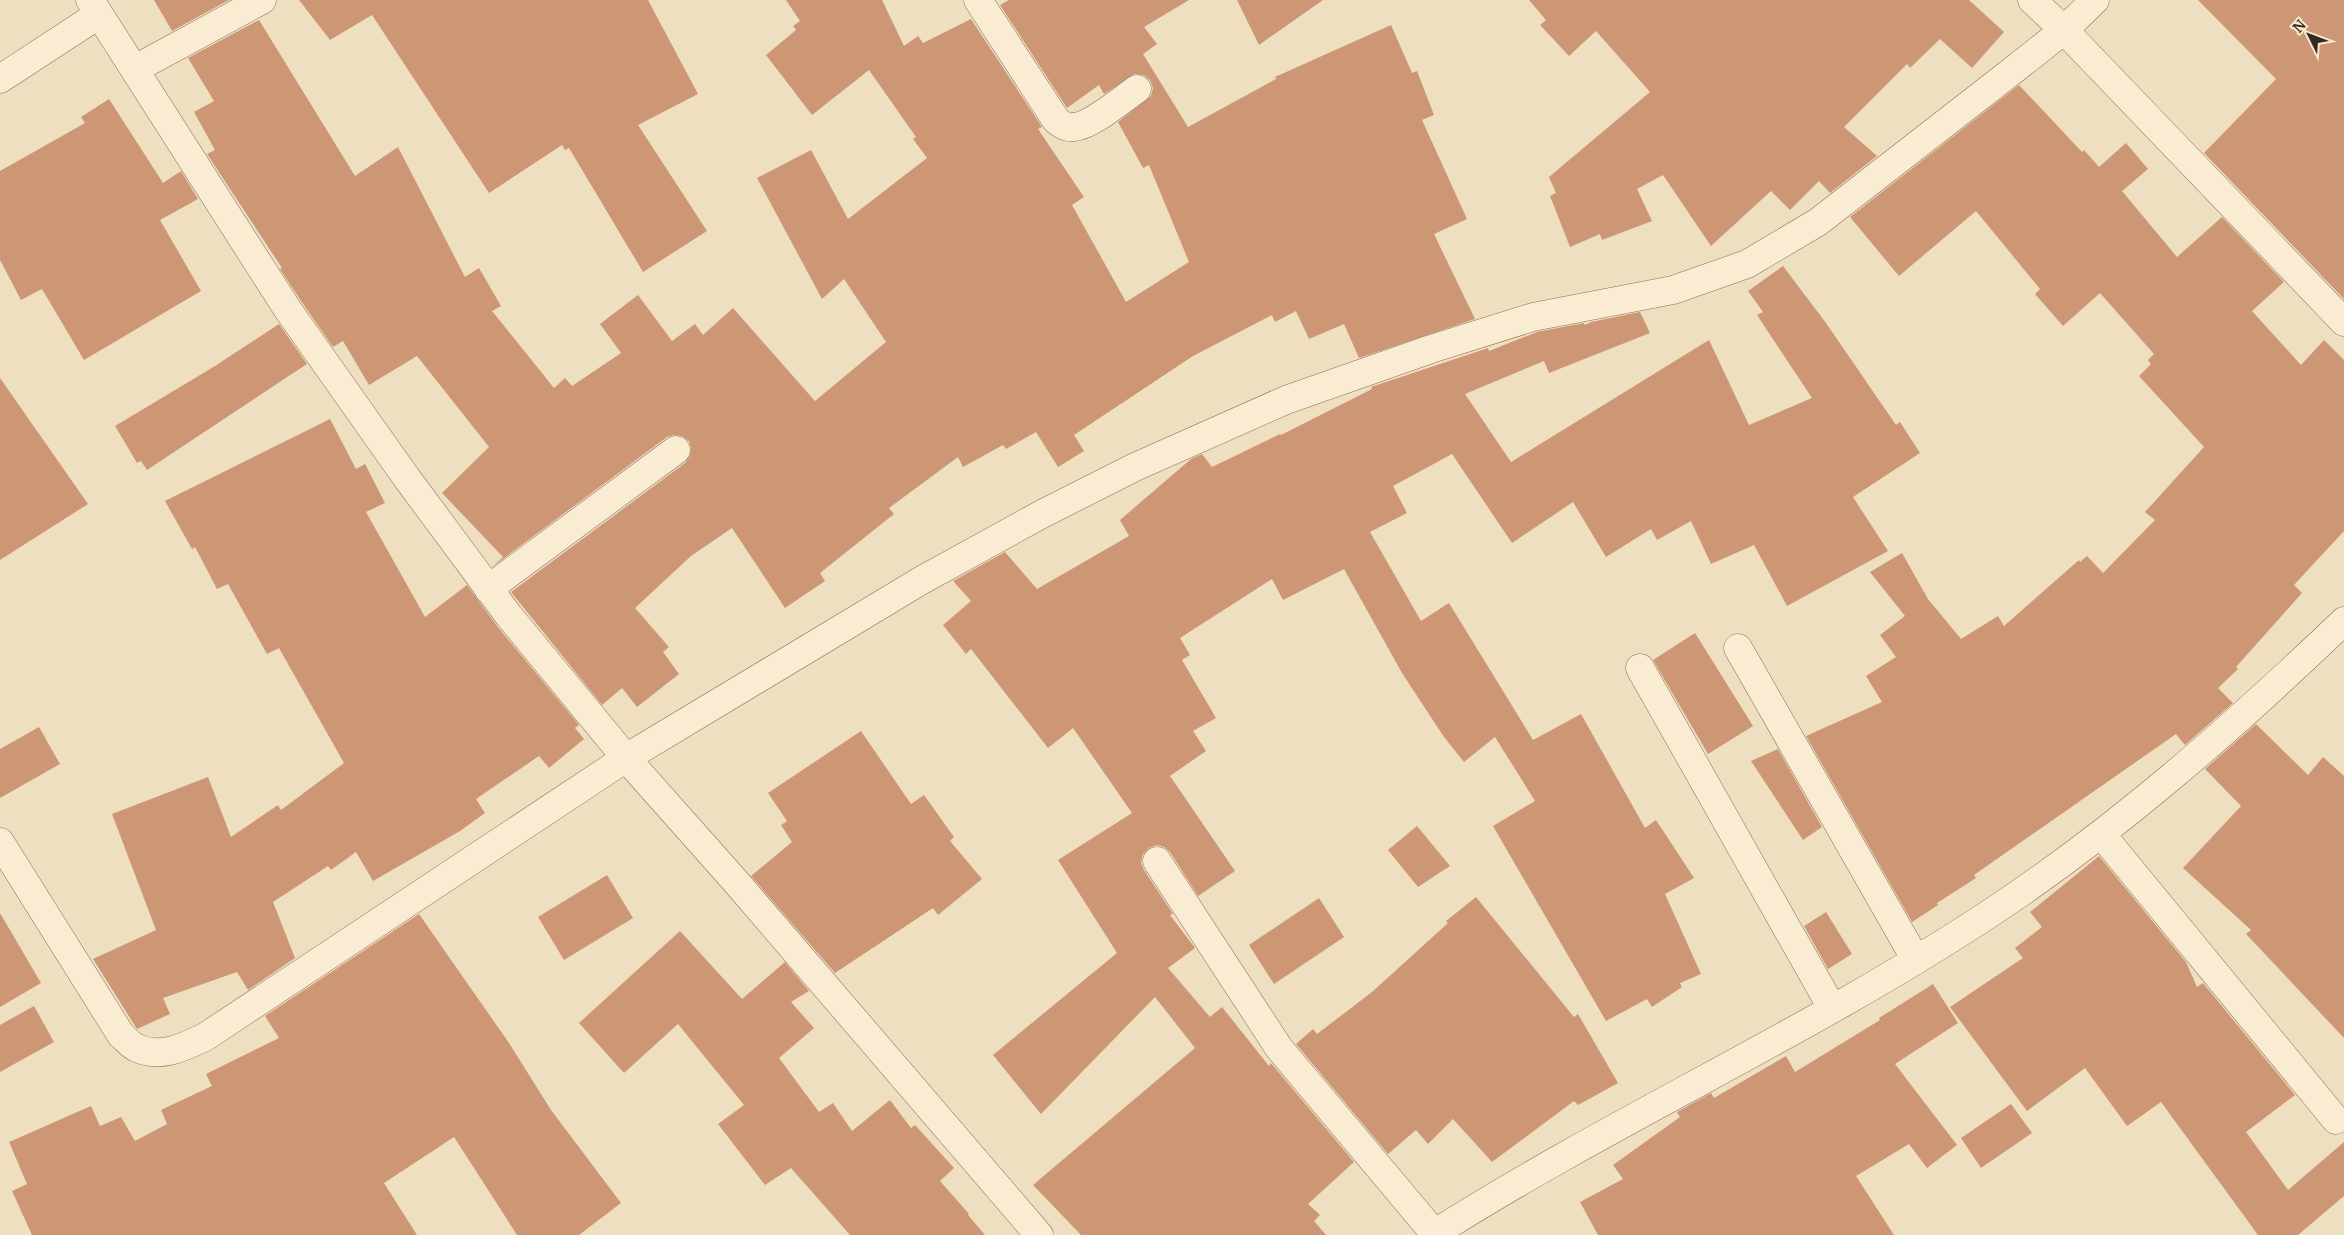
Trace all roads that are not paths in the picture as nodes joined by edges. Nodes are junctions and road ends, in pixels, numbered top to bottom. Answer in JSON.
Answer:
{"nodes":[{"id":1,"x":262,"y":0,"type":"edge"},
{"id":2,"x":978,"y":0,"type":"edge"},
{"id":3,"x":2032,"y":0,"type":"edge"},
{"id":4,"x":2094,"y":0,"type":"edge"},
{"id":5,"x":94,"y":7,"type":"edge"},
{"id":6,"x":2064,"y":30,"type":"junction"},
{"id":7,"x":135,"y":68,"type":"junction"},
{"id":8,"x":0,"y":79,"type":"edge"},
{"id":9,"x":1137,"y":89,"type":"dead end"},
{"id":10,"x":2344,"y":322,"type":"edge"},
{"id":11,"x":676,"y":450,"type":"dead end"},
{"id":12,"x":488,"y":589,"type":"junction"},
{"id":13,"x":2344,"y":621,"type":"edge"},
{"id":14,"x":1738,"y":648,"type":"dead end"},
{"id":15,"x":1640,"y":668,"type":"dead end"},
{"id":16,"x":626,"y":758,"type":"junction"},
{"id":17,"x":2102,"y":835,"type":"junction"},
{"id":18,"x":0,"y":842,"type":"edge"},
{"id":19,"x":1157,"y":861,"type":"dead end"},
{"id":20,"x":1916,"y":960,"type":"junction"},
{"id":21,"x":1832,"y":1008,"type":"junction"},
{"id":22,"x":2336,"y":1120,"type":"dead end"},
{"id":23,"x":1433,"y":1234,"type":"edge"},
{"id":24,"x":1039,"y":1235,"type":"edge"}],
"edges":[{"from":1,"to":7,"type":"street"},
{"from":2,"to":9,"type":"street"},
{"from":3,"to":6,"type":"street"},
{"from":4,"to":6,"type":"street"},
{"from":5,"to":7,"type":"street"},
{"from":5,"to":8,"type":"street"},
{"from":6,"to":10,"type":"street"},
{"from":6,"to":16,"type":"street"},
{"from":7,"to":12,"type":"street"},
{"from":11,"to":12,"type":"street"},
{"from":12,"to":16,"type":"street"},
{"from":13,"to":17,"type":"street"},
{"from":14,"to":20,"type":"street"},
{"from":15,"to":21,"type":"street"},
{"from":16,"to":18,"type":"street"},
{"from":16,"to":24,"type":"street"},
{"from":17,"to":20,"type":"street"},
{"from":17,"to":22,"type":"street"},
{"from":19,"to":23,"type":"street"},
{"from":20,"to":21,"type":"street"},
{"from":21,"to":23,"type":"street"}]}
